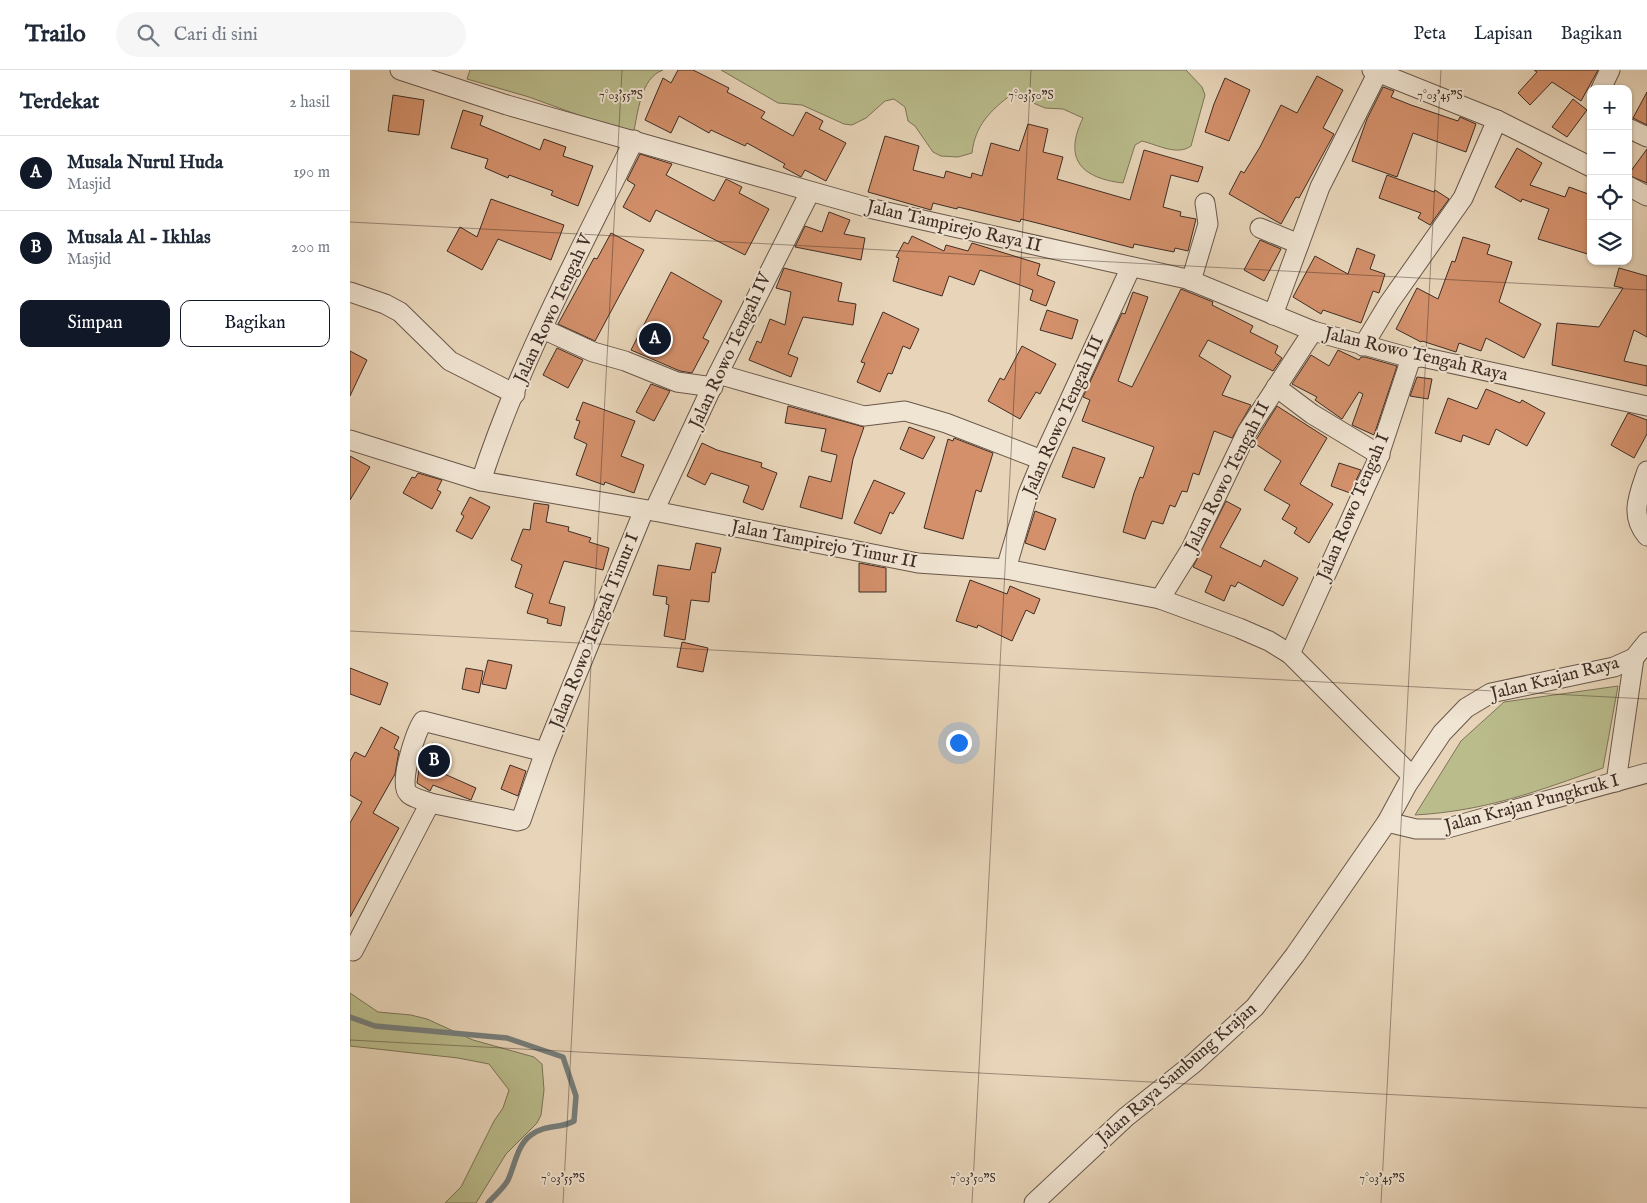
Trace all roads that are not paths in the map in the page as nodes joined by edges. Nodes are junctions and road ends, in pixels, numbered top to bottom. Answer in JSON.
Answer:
{"nodes":[{"id":1,"x":400,"y":70,"type":"edge"},
{"id":2,"x":1610,"y":70,"type":"edge"},
{"id":3,"x":1376,"y":71,"type":"edge"},
{"id":4,"x":1603,"y":85,"type":"edge"},
{"id":5,"x":1497,"y":120,"type":"junction"},
{"id":6,"x":1632,"y":130,"type":"edge"},
{"id":7,"x":1647,"y":137,"type":"edge"},
{"id":8,"x":634,"y":140,"type":"junction"},
{"id":9,"x":1587,"y":164,"type":"edge"},
{"id":10,"x":1632,"y":188,"type":"edge"},
{"id":11,"x":810,"y":192,"type":"junction"},
{"id":12,"x":1647,"y":196,"type":"edge"},
{"id":13,"x":1205,"y":203,"type":"dead end"},
{"id":14,"x":1260,"y":228,"type":"dead end"},
{"id":15,"x":1299,"y":244,"type":"junction"},
{"id":16,"x":1132,"y":267,"type":"junction"},
{"id":17,"x":1191,"y":281,"type":"junction"},
{"id":18,"x":350,"y":292,"type":"edge"},
{"id":19,"x":1273,"y":315,"type":"junction"},
{"id":20,"x":542,"y":329,"type":"junction"},
{"id":21,"x":1313,"y":331,"type":"junction"},
{"id":22,"x":1363,"y":346,"type":"junction"},
{"id":23,"x":1411,"y":358,"type":"junction"},
{"id":24,"x":716,"y":381,"type":"junction"},
{"id":25,"x":1276,"y":387,"type":"junction"},
{"id":26,"x":515,"y":394,"type":"junction"},
{"id":27,"x":1647,"y":406,"type":"edge"},
{"id":28,"x":350,"y":440,"type":"edge"},
{"id":29,"x":1380,"y":455,"type":"junction"},
{"id":30,"x":1042,"y":460,"type":"junction"},
{"id":31,"x":1647,"y":471,"type":"edge"},
{"id":32,"x":481,"y":481,"type":"junction"},
{"id":33,"x":649,"y":510,"type":"junction"},
{"id":34,"x":1647,"y":536,"type":"edge"},
{"id":35,"x":1006,"y":570,"type":"junction"},
{"id":36,"x":1160,"y":599,"type":"junction"},
{"id":37,"x":1647,"y":642,"type":"edge"},
{"id":38,"x":1290,"y":654,"type":"junction"},
{"id":39,"x":1634,"y":658,"type":"junction"},
{"id":40,"x":545,"y":752,"type":"junction"},
{"id":41,"x":1647,"y":773,"type":"edge"},
{"id":42,"x":1410,"y":781,"type":"junction"},
{"id":43,"x":1616,"y":782,"type":"junction"},
{"id":44,"x":430,"y":803,"type":"junction"},
{"id":45,"x":1386,"y":822,"type":"junction"},
{"id":46,"x":352,"y":951,"type":"dead end"},
{"id":47,"x":1034,"y":1203,"type":"edge"}],
"edges":[{"from":1,"to":8,"type":"street","name":"Jalan Tampirejo Raya II"},
{"from":2,"to":4,"type":"street"},
{"from":3,"to":5,"type":"street"},
{"from":3,"to":15,"type":"street"},
{"from":5,"to":9,"type":"street"},
{"from":5,"to":22,"type":"street"},
{"from":6,"to":7,"type":"street"},
{"from":8,"to":11,"type":"street","name":"Jalan Tampirejo Raya II"},
{"from":8,"to":20,"type":"street","name":"Jalan Rowo Tengah V"},
{"from":10,"to":12,"type":"street"},
{"from":11,"to":16,"type":"street","name":"Jalan Tampirejo Raya II"},
{"from":11,"to":24,"type":"street","name":"Jalan Rowo Tengah IV"},
{"from":13,"to":17,"type":"street"},
{"from":14,"to":15,"type":"street"},
{"from":15,"to":19,"type":"street"},
{"from":16,"to":17,"type":"street","name":"Jalan Tampirejo Raya II"},
{"from":16,"to":30,"type":"street","name":"Jalan Rowo Tengah III"},
{"from":17,"to":19,"type":"street","name":"Jalan Tampirejo Raya II"},
{"from":18,"to":26,"type":"street"},
{"from":19,"to":21,"type":"street","name":"Jalan Rowo Tengah Raya"},
{"from":20,"to":24,"type":"street"},
{"from":20,"to":26,"type":"street","name":"Jalan Rowo Tengah V"},
{"from":21,"to":22,"type":"street","name":"Jalan Rowo Tengah Raya"},
{"from":21,"to":25,"type":"street","name":"Jalan Rowo Tengah II"},
{"from":22,"to":23,"type":"street","name":"Jalan Rowo Tengah Raya"},
{"from":23,"to":27,"type":"street","name":"Jalan Rowo Tengah Raya"},
{"from":23,"to":29,"type":"street","name":"Jalan Rowo Tengah I"},
{"from":24,"to":30,"type":"street"},
{"from":24,"to":33,"type":"street","name":"Jalan Rowo Tengah IV"},
{"from":25,"to":29,"type":"street"},
{"from":25,"to":36,"type":"street","name":"Jalan Rowo Tengah II"},
{"from":26,"to":32,"type":"street","name":"Jalan Rowo Tengah V"},
{"from":28,"to":32,"type":"street","name":"Jalan Tampirejo Timur II"},
{"from":29,"to":38,"type":"street","name":"Jalan Rowo Tengah I"},
{"from":30,"to":35,"type":"street","name":"Jalan Rowo Tengah III"},
{"from":31,"to":34,"type":"street"},
{"from":32,"to":33,"type":"street","name":"Jalan Tampirejo Timur II"},
{"from":33,"to":35,"type":"street","name":"Jalan Tampirejo Timur II"},
{"from":33,"to":40,"type":"street","name":"Jalan Rowo Tengah Timur I"},
{"from":35,"to":36,"type":"street","name":"Jalan Tampirejo Timur II"},
{"from":36,"to":38,"type":"street","name":"Jalan Tampirejo Timur II"},
{"from":37,"to":39,"type":"street","name":"Jalan Krajan Raya"},
{"from":38,"to":42,"type":"street","name":"Jalan Tampirejo Timur II"},
{"from":39,"to":42,"type":"street","name":"Jalan Krajan Raya"},
{"from":39,"to":43,"type":"street"},
{"from":40,"to":44,"type":"street","name":"Jalan Rowo Tengah Timur I"},
{"from":40,"to":44,"type":"street","name":"Jalan Rowo Tengah Timur I"},
{"from":41,"to":43,"type":"street","name":"Jalan Krajan Pungkruk I"},
{"from":42,"to":45,"type":"street","name":"Jalan Raya Sambung Krajan"},
{"from":43,"to":45,"type":"street","name":"Jalan Krajan Pungkruk I"},
{"from":44,"to":46,"type":"street"},
{"from":45,"to":47,"type":"street","name":"Jalan Raya Sambung Krajan"}]}
